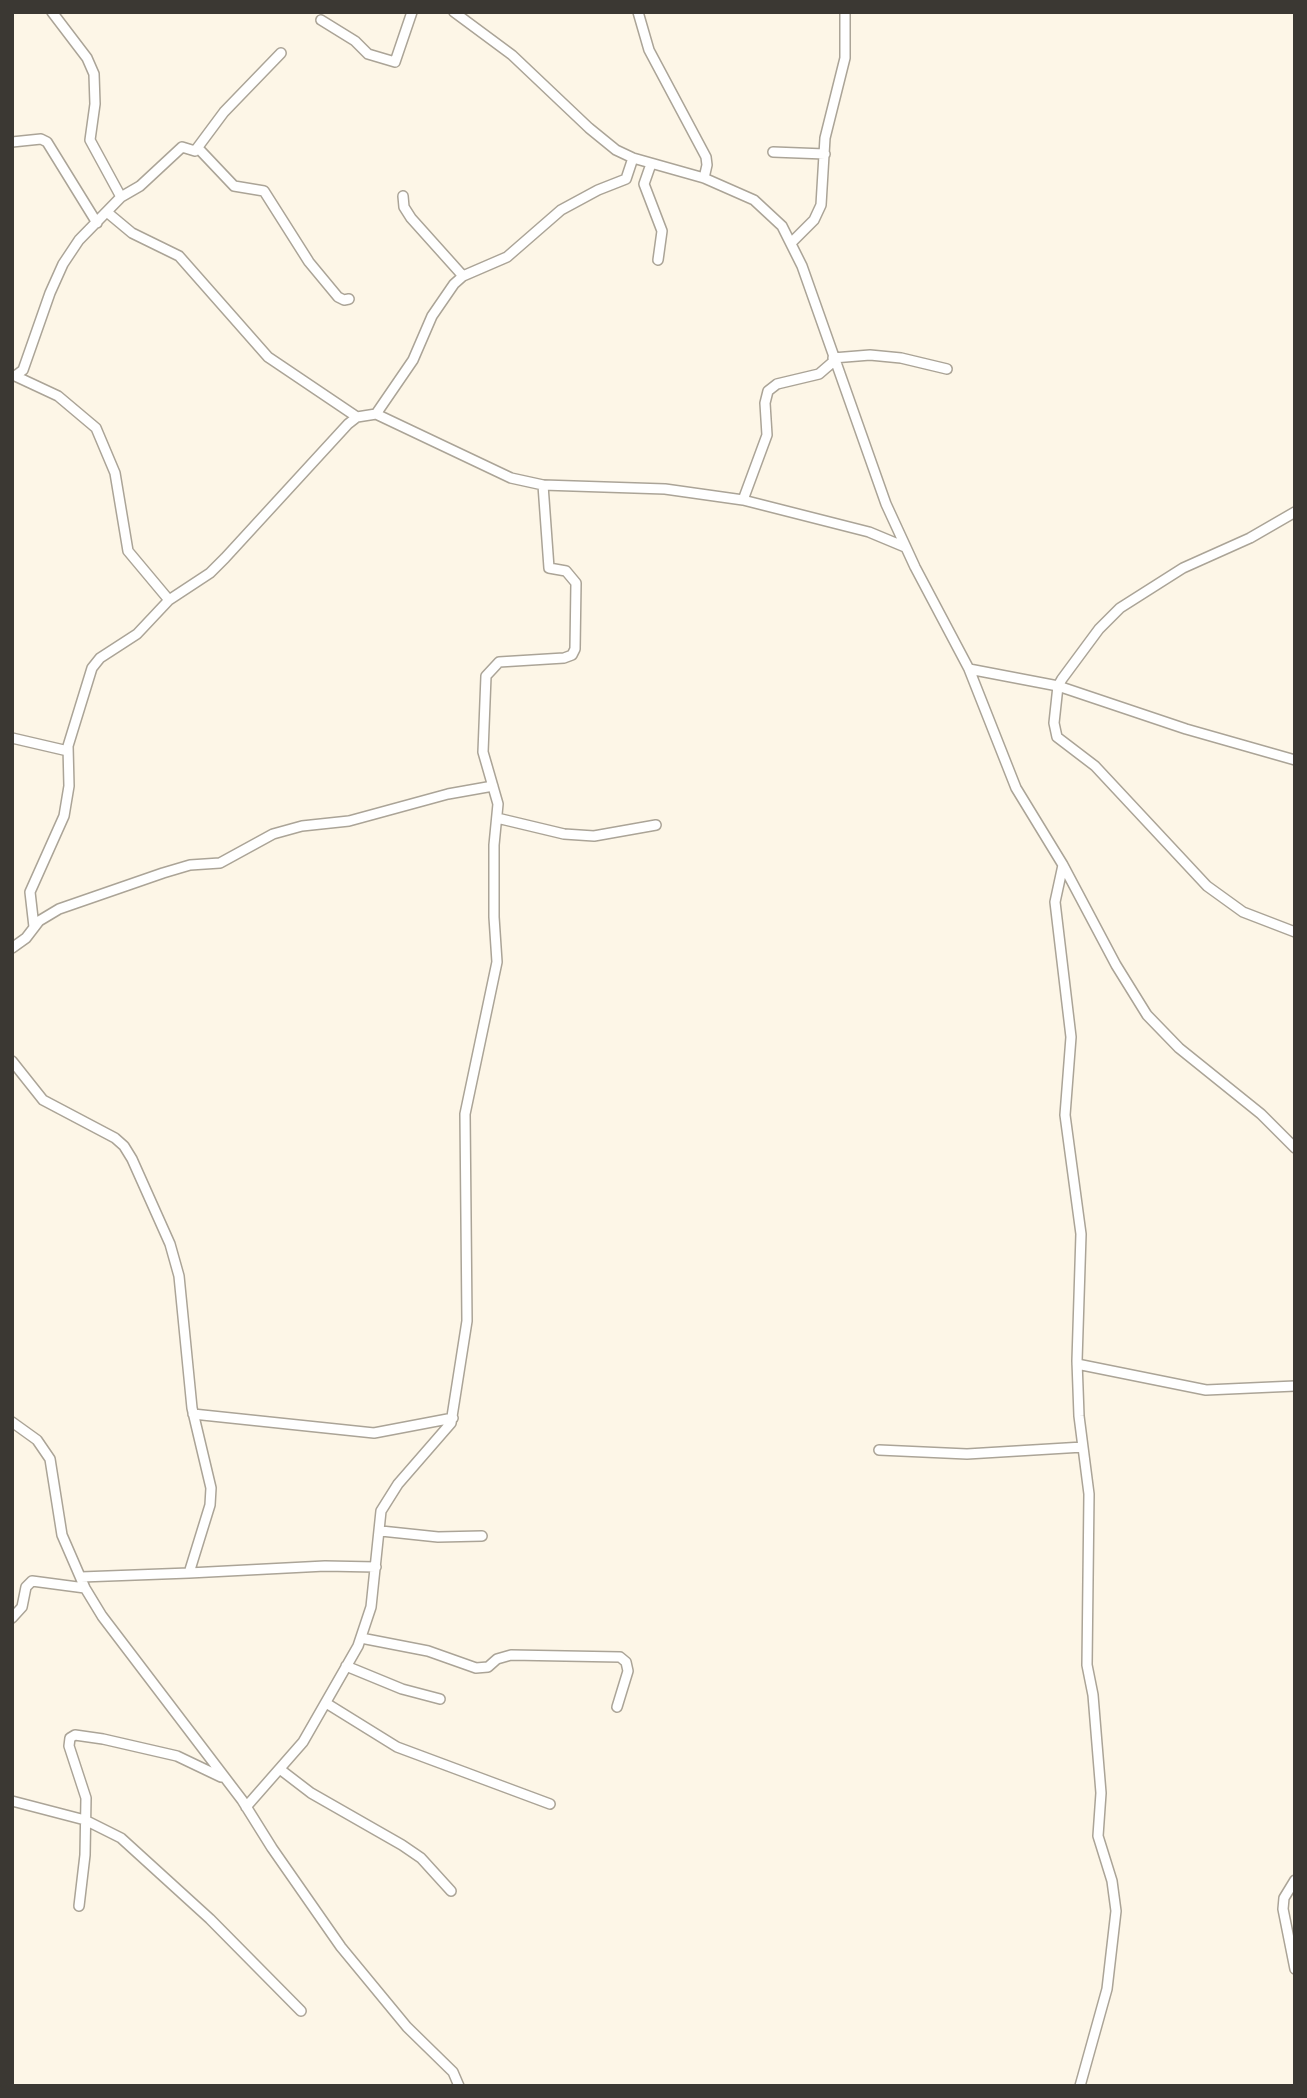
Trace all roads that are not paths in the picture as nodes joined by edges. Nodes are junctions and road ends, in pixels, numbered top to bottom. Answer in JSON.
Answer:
{"nodes":[{"id":1,"x":52,"y":12,"type":"edge"},
{"id":2,"x":412,"y":12,"type":"edge"},
{"id":3,"x":638,"y":12,"type":"edge"},
{"id":4,"x":845,"y":12,"type":"edge"},
{"id":5,"x":460,"y":13,"type":"edge"},
{"id":6,"x":321,"y":20,"type":"dead end"},
{"id":7,"x":281,"y":53,"type":"dead end"},
{"id":8,"x":12,"y":142,"type":"edge"},
{"id":9,"x":198,"y":148,"type":"junction"},
{"id":10,"x":772,"y":152,"type":"dead end"},
{"id":11,"x":825,"y":154,"type":"junction"},
{"id":12,"x":633,"y":158,"type":"junction"},
{"id":13,"x":651,"y":164,"type":"junction"},
{"id":14,"x":704,"y":178,"type":"junction"},
{"id":15,"x":403,"y":196,"type":"dead end"},
{"id":16,"x":121,"y":197,"type":"junction"},
{"id":17,"x":108,"y":213,"type":"junction"},
{"id":18,"x":97,"y":223,"type":"junction"},
{"id":19,"x":792,"y":242,"type":"junction"},
{"id":20,"x":658,"y":260,"type":"dead end"},
{"id":21,"x":463,"y":276,"type":"junction"},
{"id":22,"x":349,"y":299,"type":"dead end"},
{"id":23,"x":834,"y":359,"type":"junction"},
{"id":24,"x":947,"y":369,"type":"dead end"},
{"id":25,"x":14,"y":375,"type":"edge"},
{"id":26,"x":376,"y":414,"type":"junction"},
{"id":27,"x":357,"y":417,"type":"junction"},
{"id":28,"x":542,"y":485,"type":"junction"},
{"id":29,"x":743,"y":500,"type":"junction"},
{"id":30,"x":1295,"y":512,"type":"edge"},
{"id":31,"x":905,"y":547,"type":"junction"},
{"id":32,"x":169,"y":600,"type":"junction"},
{"id":33,"x":969,"y":669,"type":"junction"},
{"id":34,"x":1058,"y":687,"type":"junction"},
{"id":35,"x":12,"y":738,"type":"edge"},
{"id":36,"x":68,"y":751,"type":"junction"},
{"id":37,"x":1295,"y":760,"type":"edge"},
{"id":38,"x":494,"y":786,"type":"junction"},
{"id":39,"x":497,"y":818,"type":"junction"},
{"id":40,"x":656,"y":825,"type":"dead end"},
{"id":41,"x":1063,"y":865,"type":"junction"},
{"id":42,"x":34,"y":927,"type":"junction"},
{"id":43,"x":1295,"y":932,"type":"edge"},
{"id":44,"x":12,"y":948,"type":"edge"},
{"id":45,"x":12,"y":1061,"type":"edge"},
{"id":46,"x":1295,"y":1148,"type":"edge"},
{"id":47,"x":1077,"y":1364,"type":"junction"},
{"id":48,"x":1295,"y":1386,"type":"edge"},
{"id":49,"x":193,"y":1414,"type":"junction"},
{"id":50,"x":453,"y":1418,"type":"junction"},
{"id":51,"x":12,"y":1422,"type":"edge"},
{"id":52,"x":1083,"y":1447,"type":"junction"},
{"id":53,"x":879,"y":1450,"type":"dead end"},
{"id":54,"x":381,"y":1531,"type":"junction"},
{"id":55,"x":482,"y":1536,"type":"dead end"},
{"id":56,"x":376,"y":1567,"type":"junction"},
{"id":57,"x":190,"y":1573,"type":"junction"},
{"id":58,"x":80,"y":1577,"type":"junction"},
{"id":59,"x":85,"y":1588,"type":"junction"},
{"id":60,"x":12,"y":1618,"type":"edge"},
{"id":61,"x":361,"y":1638,"type":"junction"},
{"id":62,"x":346,"y":1666,"type":"junction"},
{"id":63,"x":440,"y":1699,"type":"dead end"},
{"id":64,"x":326,"y":1703,"type":"junction"},
{"id":65,"x":617,"y":1707,"type":"dead end"},
{"id":66,"x":281,"y":1770,"type":"junction"},
{"id":67,"x":223,"y":1778,"type":"junction"},
{"id":68,"x":12,"y":1801,"type":"edge"},
{"id":69,"x":550,"y":1804,"type":"dead end"},
{"id":70,"x":246,"y":1807,"type":"junction"},
{"id":71,"x":85,"y":1820,"type":"junction"},
{"id":72,"x":1295,"y":1880,"type":"edge"},
{"id":73,"x":451,"y":1891,"type":"dead end"},
{"id":74,"x":79,"y":1906,"type":"dead end"},
{"id":75,"x":1295,"y":1969,"type":"edge"},
{"id":76,"x":301,"y":2011,"type":"dead end"},
{"id":77,"x":459,"y":2086,"type":"edge"},
{"id":78,"x":1080,"y":2086,"type":"edge"}],
"edges":[{"from":1,"to":16,"type":"street"},
{"from":2,"to":6,"type":"street"},
{"from":3,"to":14,"type":"street"},
{"from":4,"to":11,"type":"street"},
{"from":5,"to":12,"type":"street"},
{"from":7,"to":9,"type":"street"},
{"from":8,"to":18,"type":"street"},
{"from":9,"to":16,"type":"street"},
{"from":9,"to":22,"type":"street"},
{"from":10,"to":11,"type":"street"},
{"from":11,"to":19,"type":"street"},
{"from":12,"to":13,"type":"street"},
{"from":12,"to":21,"type":"street"},
{"from":13,"to":14,"type":"street"},
{"from":13,"to":20,"type":"street"},
{"from":14,"to":19,"type":"street"},
{"from":15,"to":21,"type":"street"},
{"from":16,"to":17,"type":"street"},
{"from":17,"to":18,"type":"street"},
{"from":17,"to":27,"type":"street"},
{"from":18,"to":25,"type":"street"},
{"from":19,"to":23,"type":"street"},
{"from":21,"to":26,"type":"street"},
{"from":23,"to":24,"type":"street"},
{"from":23,"to":29,"type":"street"},
{"from":23,"to":31,"type":"street"},
{"from":25,"to":32,"type":"street"},
{"from":26,"to":27,"type":"street"},
{"from":26,"to":28,"type":"street"},
{"from":27,"to":32,"type":"street"},
{"from":28,"to":29,"type":"street"},
{"from":28,"to":38,"type":"street"},
{"from":29,"to":31,"type":"street"},
{"from":30,"to":34,"type":"street"},
{"from":31,"to":33,"type":"street"},
{"from":32,"to":36,"type":"street"},
{"from":33,"to":34,"type":"street"},
{"from":33,"to":41,"type":"street"},
{"from":34,"to":37,"type":"street"},
{"from":34,"to":43,"type":"street"},
{"from":35,"to":36,"type":"street"},
{"from":36,"to":42,"type":"street"},
{"from":38,"to":39,"type":"street"},
{"from":38,"to":42,"type":"street"},
{"from":39,"to":40,"type":"street"},
{"from":39,"to":50,"type":"street"},
{"from":41,"to":46,"type":"street"},
{"from":41,"to":47,"type":"street"},
{"from":42,"to":44,"type":"street"},
{"from":45,"to":49,"type":"street"},
{"from":47,"to":48,"type":"street"},
{"from":47,"to":52,"type":"street"},
{"from":49,"to":50,"type":"street"},
{"from":49,"to":57,"type":"street"},
{"from":50,"to":54,"type":"street"},
{"from":51,"to":58,"type":"street"},
{"from":52,"to":53,"type":"street"},
{"from":52,"to":78,"type":"street"},
{"from":54,"to":55,"type":"street"},
{"from":54,"to":56,"type":"street"},
{"from":56,"to":57,"type":"street"},
{"from":56,"to":61,"type":"street"},
{"from":57,"to":58,"type":"street"},
{"from":58,"to":59,"type":"street"},
{"from":59,"to":60,"type":"street"},
{"from":59,"to":67,"type":"street"},
{"from":61,"to":62,"type":"street"},
{"from":61,"to":65,"type":"street"},
{"from":62,"to":63,"type":"street"},
{"from":62,"to":64,"type":"street"},
{"from":64,"to":66,"type":"street"},
{"from":64,"to":69,"type":"street"},
{"from":66,"to":70,"type":"street"},
{"from":66,"to":73,"type":"street"},
{"from":67,"to":70,"type":"street"},
{"from":67,"to":71,"type":"street"},
{"from":68,"to":71,"type":"street"},
{"from":70,"to":77,"type":"street"},
{"from":71,"to":74,"type":"street"},
{"from":71,"to":76,"type":"street"},
{"from":72,"to":75,"type":"street"}]}
